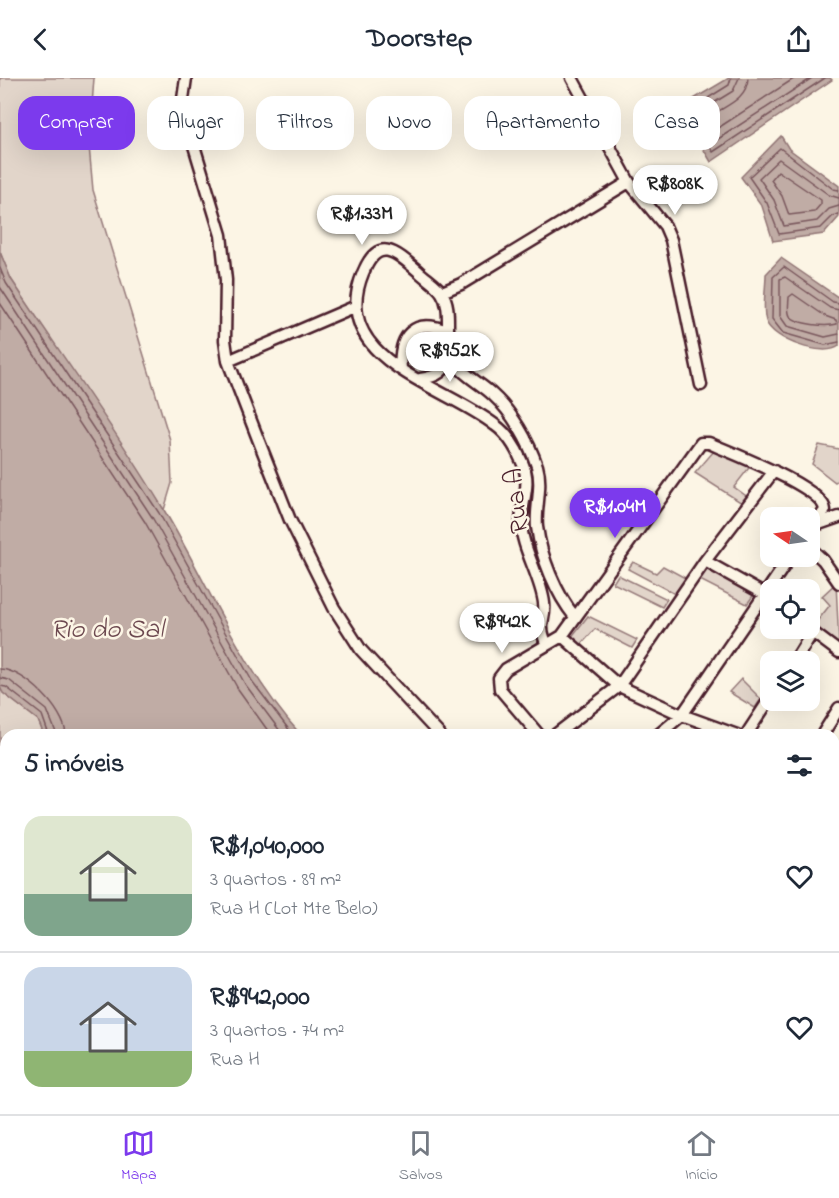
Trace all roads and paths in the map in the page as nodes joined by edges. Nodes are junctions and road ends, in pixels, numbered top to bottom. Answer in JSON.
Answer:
{"nodes":[{"id":1,"x":186,"y":78,"type":"edge"},
{"id":2,"x":572,"y":78,"type":"edge"},
{"id":3,"x":629,"y":182,"type":"junction"},
{"id":4,"x":442,"y":292,"type":"junction"},
{"id":5,"x":354,"y":307,"type":"junction"},
{"id":6,"x":447,"y":332,"type":"junction"},
{"id":7,"x":451,"y":353,"type":"junction"},
{"id":8,"x":228,"y":361,"type":"junction"},
{"id":9,"x":459,"y":367,"type":"junction"},
{"id":10,"x":445,"y":368,"type":"junction"},
{"id":11,"x":400,"y":369,"type":"junction"},
{"id":12,"x":436,"y":377,"type":"junction"},
{"id":13,"x":420,"y":379,"type":"junction"},
{"id":14,"x":701,"y":385,"type":"dead end"},
{"id":15,"x":444,"y":394,"type":"junction"},
{"id":16,"x":774,"y":471,"type":"junction"},
{"id":17,"x":820,"y":516,"type":"edge"},
{"id":18,"x":839,"y":518,"type":"edge"},
{"id":19,"x":820,"y":526,"type":"edge"},
{"id":20,"x":820,"y":557,"type":"edge"},
{"id":21,"x":705,"y":561,"type":"junction"},
{"id":22,"x":839,"y":583,"type":"edge"},
{"id":23,"x":760,"y":591,"type":"edge"},
{"id":24,"x":562,"y":601,"type":"junction"},
{"id":25,"x":760,"y":606,"type":"edge"},
{"id":26,"x":544,"y":612,"type":"junction"},
{"id":27,"x":575,"y":617,"type":"junction"},
{"id":28,"x":562,"y":636,"type":"junction"},
{"id":29,"x":820,"y":639,"type":"edge"},
{"id":30,"x":546,"y":643,"type":"junction"},
{"id":31,"x":839,"y":652,"type":"edge"},
{"id":32,"x":619,"y":686,"type":"junction"},
{"id":33,"x":839,"y":708,"type":"edge"},
{"id":34,"x":762,"y":711,"type":"edge"},
{"id":35,"x":682,"y":715,"type":"junction"},
{"id":36,"x":434,"y":729,"type":"edge"},
{"id":37,"x":534,"y":729,"type":"edge"},
{"id":38,"x":563,"y":729,"type":"edge"},
{"id":39,"x":665,"y":729,"type":"edge"},
{"id":40,"x":720,"y":729,"type":"edge"},
{"id":41,"x":750,"y":729,"type":"edge"},
{"id":42,"x":826,"y":729,"type":"edge"}],
"edges":[{"from":1,"to":8,"type":"street"},
{"from":2,"to":3,"type":"street"},
{"from":3,"to":4,"type":"street"},
{"from":3,"to":14,"type":"street"},
{"from":4,"to":5,"type":"street"},
{"from":4,"to":6,"type":"street","name":"Rua A"},
{"from":5,"to":8,"type":"street"},
{"from":5,"to":11,"type":"street","name":"Rua A"},
{"from":6,"to":7,"type":"street","name":"Rua A"},
{"from":6,"to":11,"type":"street"},
{"from":7,"to":9,"type":"street","name":"Rua A"},
{"from":7,"to":10,"type":"street"},
{"from":8,"to":36,"type":"street"},
{"from":9,"to":10,"type":"street"},
{"from":9,"to":24,"type":"street","name":"Rua A"},
{"from":10,"to":12,"type":"street"},
{"from":11,"to":13,"type":"street","name":"Rua A"},
{"from":12,"to":13,"type":"street"},
{"from":12,"to":15,"type":"street"},
{"from":13,"to":15,"type":"street","name":"Rua A"},
{"from":15,"to":26,"type":"street","name":"Rua A"},
{"from":16,"to":17,"type":"street"},
{"from":16,"to":21,"type":"street"},
{"from":16,"to":27,"type":"street"},
{"from":18,"to":19,"type":"street"},
{"from":20,"to":22,"type":"street"},
{"from":21,"to":23,"type":"street"},
{"from":21,"to":32,"type":"street"},
{"from":24,"to":26,"type":"street"},
{"from":24,"to":27,"type":"street","name":"Rua A"},
{"from":25,"to":35,"type":"street"},
{"from":26,"to":30,"type":"street","name":"Rua A"},
{"from":27,"to":28,"type":"street"},
{"from":28,"to":30,"type":"street"},
{"from":28,"to":32,"type":"street"},
{"from":29,"to":31,"type":"street"},
{"from":30,"to":37,"type":"street"},
{"from":32,"to":35,"type":"street"},
{"from":32,"to":38,"type":"street"},
{"from":33,"to":42,"type":"street"},
{"from":34,"to":41,"type":"street"},
{"from":35,"to":39,"type":"street"},
{"from":35,"to":40,"type":"street"}]}
